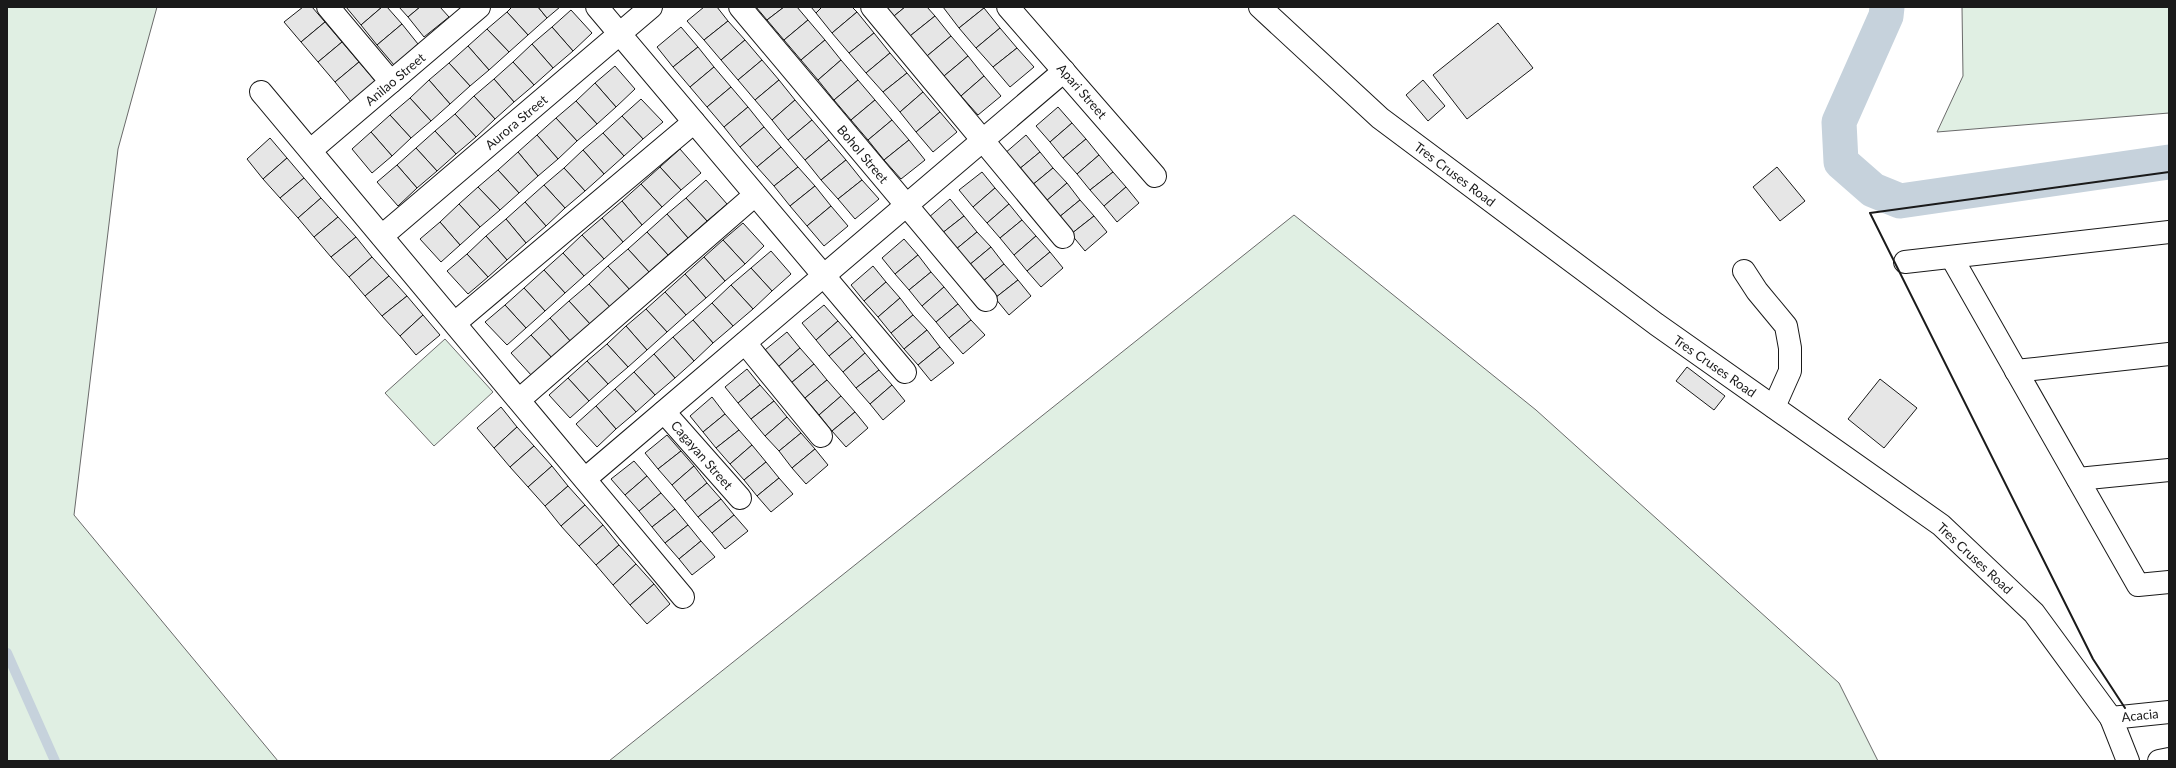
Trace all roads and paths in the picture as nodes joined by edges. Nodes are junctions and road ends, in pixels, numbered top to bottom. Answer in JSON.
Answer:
{"nodes":[{"id":1,"x":328,"y":7,"type":"edge"},
{"id":2,"x":597,"y":7,"type":"edge"},
{"id":3,"x":651,"y":7,"type":"edge"},
{"id":4,"x":740,"y":7,"type":"edge"},
{"id":5,"x":872,"y":7,"type":"edge"},
{"id":6,"x":1008,"y":7,"type":"edge"},
{"id":7,"x":1260,"y":7,"type":"edge"},
{"id":8,"x":471,"y":10,"type":"edge"},
{"id":9,"x":620,"y":34,"type":"junction"},
{"id":10,"x":1064,"y":71,"type":"junction"},
{"id":11,"x":391,"y":82,"type":"junction"},
{"id":12,"x":261,"y":92,"type":"dead end"},
{"id":13,"x":694,"y":122,"type":"junction"},
{"id":14,"x":983,"y":141,"type":"junction"},
{"id":15,"x":311,"y":150,"type":"junction"},
{"id":16,"x":1155,"y":176,"type":"dead end"},
{"id":17,"x":756,"y":195,"type":"junction"},
{"id":18,"x":907,"y":205,"type":"junction"},
{"id":19,"x":2169,"y":232,"type":"edge"},
{"id":20,"x":382,"y":236,"type":"junction"},
{"id":21,"x":1062,"y":237,"type":"dead end"},
{"id":22,"x":1952,"y":258,"type":"junction"},
{"id":23,"x":1905,"y":262,"type":"dead end"},
{"id":24,"x":1744,"y":271,"type":"dead end"},
{"id":25,"x":824,"y":276,"type":"junction"},
{"id":26,"x":986,"y":300,"type":"dead end"},
{"id":27,"x":455,"y":323,"type":"junction"},
{"id":28,"x":745,"y":343,"type":"junction"},
{"id":29,"x":2169,"y":354,"type":"edge"},
{"id":30,"x":2016,"y":371,"type":"junction"},
{"id":31,"x":905,"y":372,"type":"dead end"},
{"id":32,"x":519,"y":400,"type":"junction"},
{"id":33,"x":1774,"y":407,"type":"junction"},
{"id":34,"x":664,"y":412,"type":"junction"},
{"id":35,"x":821,"y":436,"type":"dead end"},
{"id":36,"x":2169,"y":470,"type":"edge"},
{"id":37,"x":585,"y":479,"type":"junction"},
{"id":38,"x":2078,"y":479,"type":"junction"},
{"id":39,"x":740,"y":498,"type":"dead end"},
{"id":40,"x":2169,"y":582,"type":"edge"},
{"id":41,"x":683,"y":597,"type":"dead end"},
{"id":42,"x":2168,"y":717,"type":"edge"},
{"id":43,"x":2111,"y":718,"type":"junction"},
{"id":44,"x":2169,"y":759,"type":"edge"},
{"id":45,"x":2128,"y":761,"type":"edge"},
{"id":46,"x":2159,"y":761,"type":"edge"}],
"edges":[{"from":1,"to":11,"type":"street"},
{"from":2,"to":9,"type":"street"},
{"from":3,"to":9,"type":"street","name":"Aurora Street"},
{"from":4,"to":18,"type":"street","name":"Bohol Street"},
{"from":5,"to":14,"type":"street"},
{"from":6,"to":10,"type":"street","name":"Apari Street"},
{"from":7,"to":33,"type":"street","name":"Tres Cruses Road"},
{"from":8,"to":11,"type":"street","name":"Anilao Street"},
{"from":9,"to":13,"type":"street"},
{"from":9,"to":20,"type":"street","name":"Aurora Street"},
{"from":10,"to":14,"type":"street"},
{"from":10,"to":16,"type":"street","name":"Apari Street"},
{"from":11,"to":15,"type":"street","name":"Anilao Street"},
{"from":12,"to":15,"type":"street"},
{"from":13,"to":17,"type":"street"},
{"from":13,"to":27,"type":"street"},
{"from":14,"to":18,"type":"street"},
{"from":14,"to":21,"type":"street"},
{"from":15,"to":20,"type":"street"},
{"from":17,"to":25,"type":"street"},
{"from":17,"to":32,"type":"street"},
{"from":18,"to":25,"type":"street"},
{"from":18,"to":26,"type":"street","name":"Bohol Street"},
{"from":19,"to":22,"type":"street"},
{"from":20,"to":27,"type":"street"},
{"from":22,"to":23,"type":"street"},
{"from":22,"to":30,"type":"street"},
{"from":24,"to":33,"type":"street"},
{"from":25,"to":28,"type":"street"},
{"from":25,"to":31,"type":"street"},
{"from":27,"to":32,"type":"street"},
{"from":28,"to":34,"type":"street"},
{"from":28,"to":35,"type":"street"},
{"from":29,"to":30,"type":"street"},
{"from":30,"to":38,"type":"street"},
{"from":32,"to":37,"type":"street"},
{"from":33,"to":43,"type":"street","name":"Tres Cruses Road"},
{"from":34,"to":37,"type":"street"},
{"from":34,"to":39,"type":"street","name":"Cagayan Street"},
{"from":36,"to":38,"type":"street"},
{"from":37,"to":41,"type":"street"},
{"from":38,"to":40,"type":"street"},
{"from":42,"to":43,"type":"street","name":"Acacia"},
{"from":43,"to":45,"type":"street","name":"Tres Cruses Road"},
{"from":44,"to":46,"type":"street"}]}
